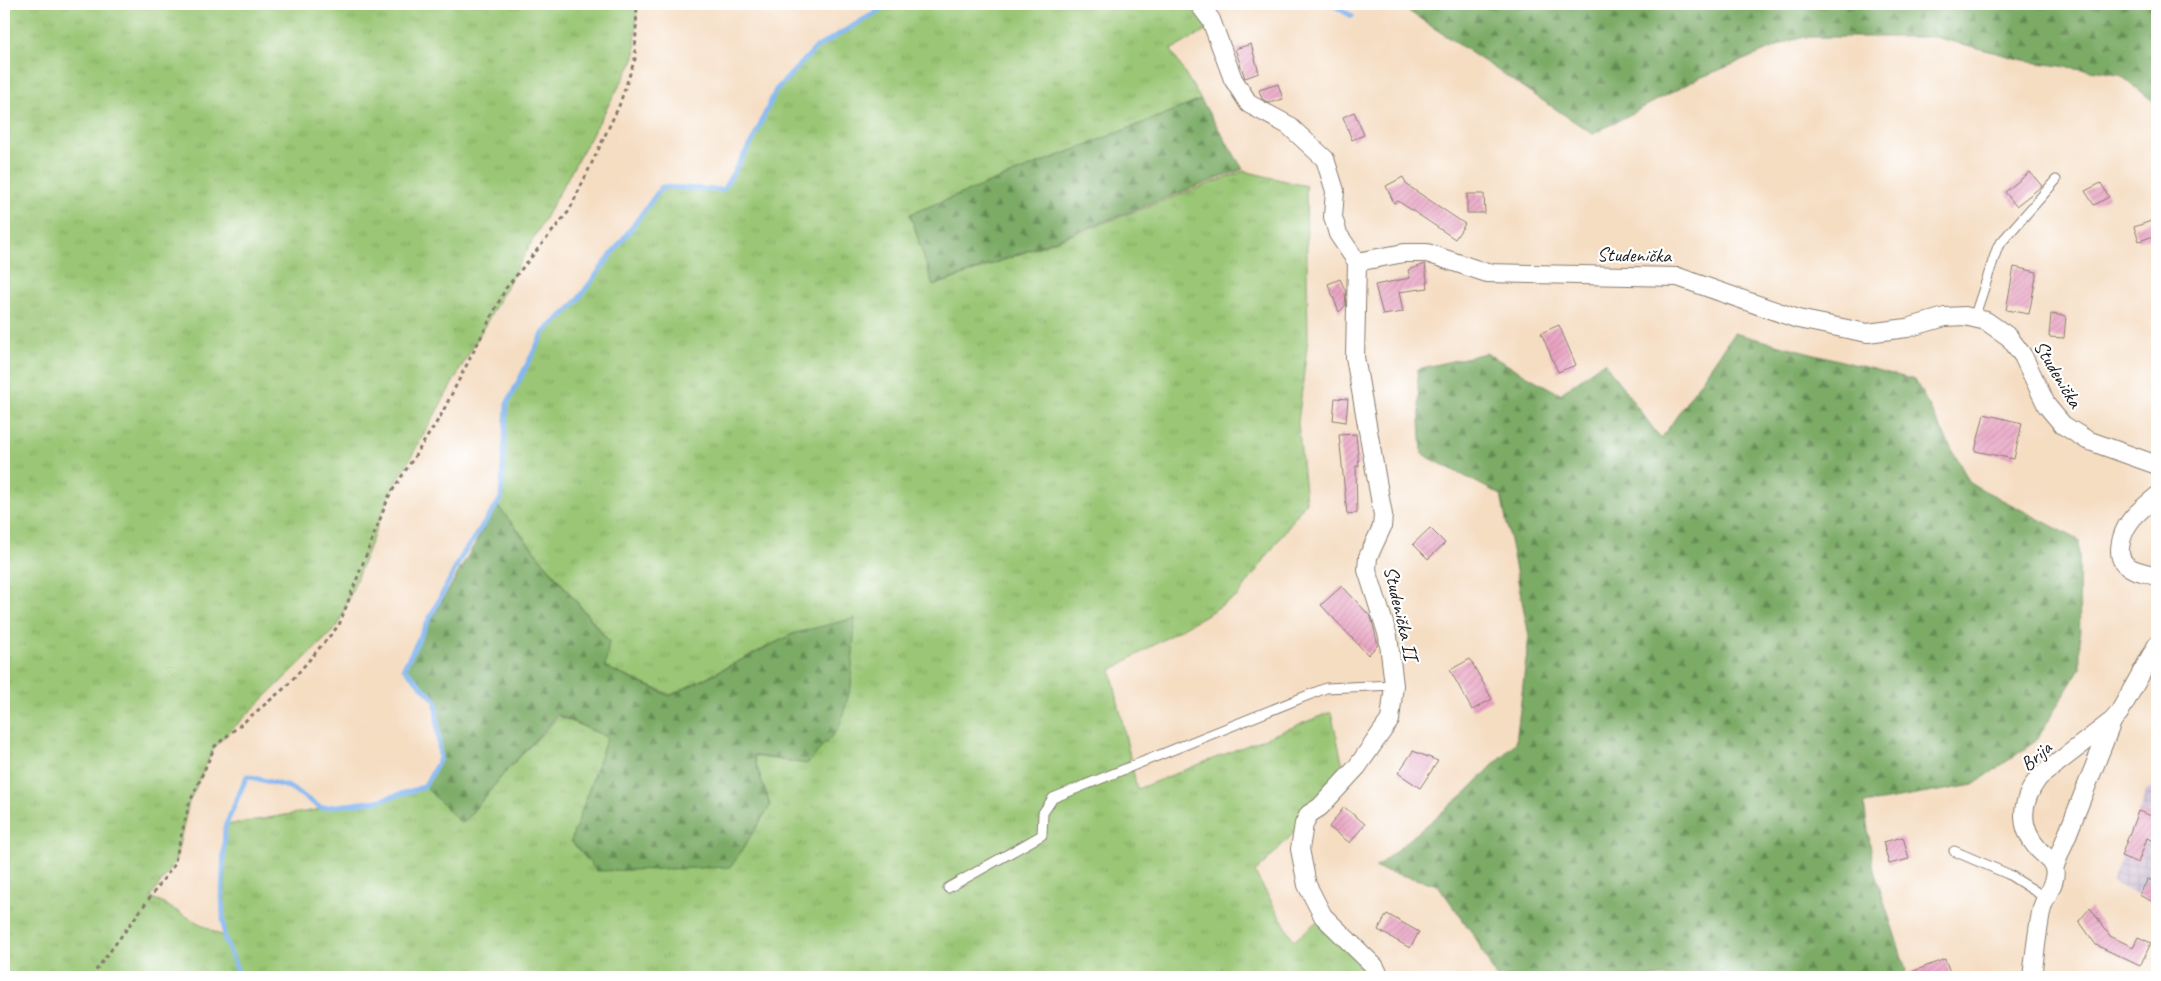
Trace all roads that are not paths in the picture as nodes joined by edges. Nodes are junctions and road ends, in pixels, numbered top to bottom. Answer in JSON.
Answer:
{"nodes":[{"id":1,"x":1199,"y":4,"type":"edge"},
{"id":2,"x":2056,"y":180,"type":"dead end"},
{"id":3,"x":1357,"y":262,"type":"junction"},
{"id":4,"x":1974,"y":318,"type":"junction"},
{"id":5,"x":2157,"y":465,"type":"edge"},
{"id":6,"x":2157,"y":496,"type":"edge"},
{"id":7,"x":2157,"y":577,"type":"edge"},
{"id":8,"x":2157,"y":645,"type":"edge"},
{"id":9,"x":1394,"y":685,"type":"junction"},
{"id":10,"x":2112,"y":721,"type":"junction"},
{"id":11,"x":1954,"y":850,"type":"dead end"},
{"id":12,"x":2054,"y":868,"type":"junction"},
{"id":13,"x":948,"y":888,"type":"dead end"},
{"id":14,"x":2046,"y":898,"type":"junction"},
{"id":15,"x":1380,"y":977,"type":"edge"},
{"id":16,"x":2032,"y":977,"type":"edge"}],
"edges":[{"from":1,"to":3,"type":"street"},
{"from":2,"to":4,"type":"lane"},
{"from":3,"to":4,"type":"street","name":"Studenička"},
{"from":3,"to":9,"type":"street","name":"Studenička II"},
{"from":4,"to":5,"type":"street","name":"Studenička"},
{"from":6,"to":7,"type":"street"},
{"from":8,"to":10,"type":"street","name":"Brija"},
{"from":9,"to":13,"type":"lane"},
{"from":9,"to":15,"type":"street","name":"Studenička II"},
{"from":10,"to":12,"type":"street"},
{"from":10,"to":12,"type":"street","name":"Brija"},
{"from":11,"to":14,"type":"lane"},
{"from":12,"to":14,"type":"street"},
{"from":14,"to":16,"type":"street"}]}
